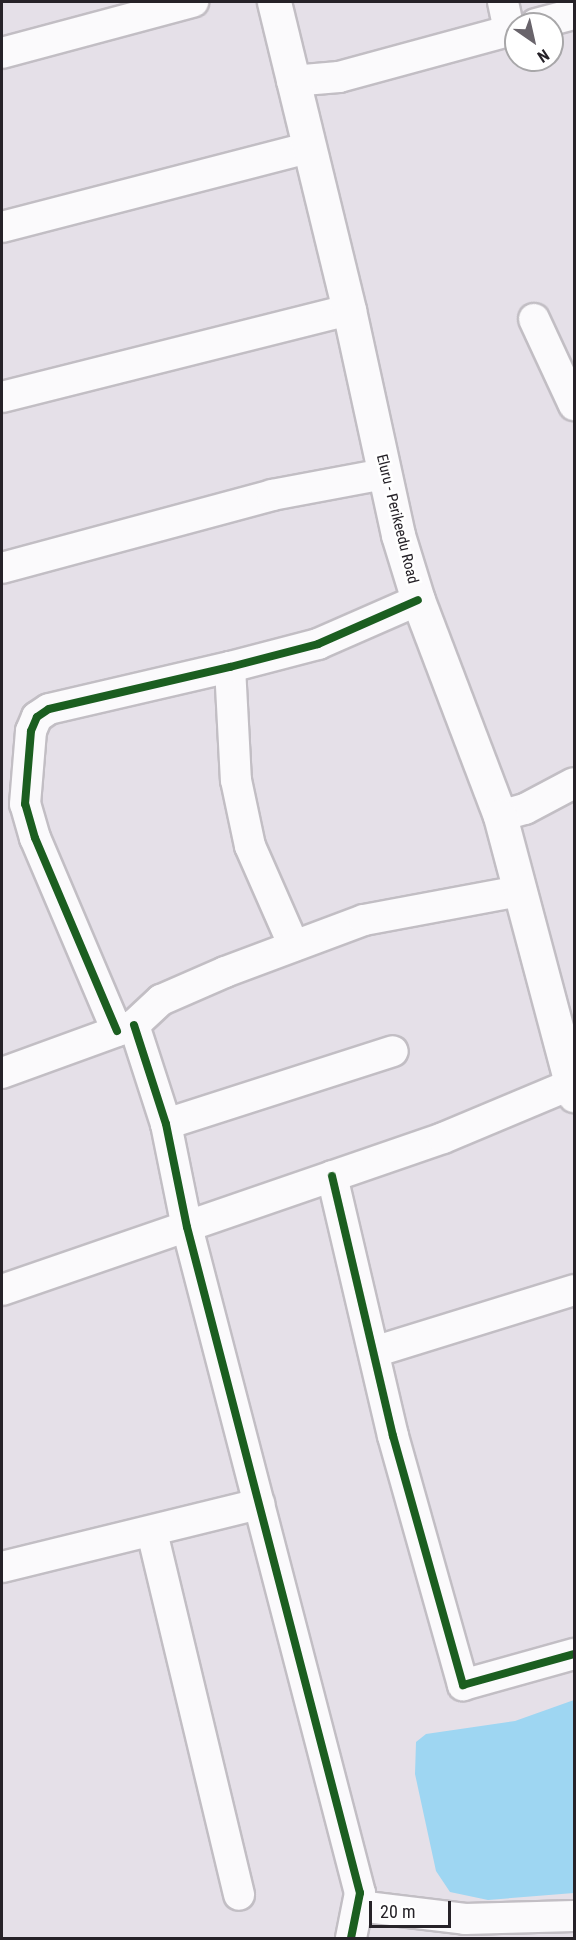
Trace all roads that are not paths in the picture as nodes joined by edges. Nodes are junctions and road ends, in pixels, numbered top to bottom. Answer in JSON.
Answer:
{"nodes":[{"id":1,"x":193,"y":2,"type":"edge"},
{"id":2,"x":274,"y":2,"type":"edge"},
{"id":3,"x":504,"y":33,"type":"edge"},
{"id":4,"x":2,"y":53,"type":"edge"},
{"id":5,"x":292,"y":81,"type":"junction"},
{"id":6,"x":308,"y":148,"type":"junction"},
{"id":7,"x":2,"y":227,"type":"edge"},
{"id":8,"x":349,"y":310,"type":"junction"},
{"id":9,"x":534,"y":319,"type":"dead end"},
{"id":10,"x":2,"y":397,"type":"edge"},
{"id":11,"x":574,"y":405,"type":"edge"},
{"id":12,"x":384,"y":474,"type":"junction"},
{"id":13,"x":2,"y":568,"type":"edge"},
{"id":14,"x":418,"y":600,"type":"junction"},
{"id":15,"x":230,"y":667,"type":"junction"},
{"id":16,"x":564,"y":789,"type":"edge"},
{"id":17,"x":512,"y":812,"type":"junction"},
{"id":18,"x":519,"y":891,"type":"junction"},
{"id":19,"x":294,"y":946,"type":"junction"},
{"id":20,"x":126,"y":1028,"type":"junction"},
{"id":21,"x":393,"y":1051,"type":"dead end"},
{"id":22,"x":2,"y":1073,"type":"edge"},
{"id":23,"x":573,"y":1089,"type":"edge"},
{"id":24,"x":166,"y":1124,"type":"junction"},
{"id":25,"x":332,"y":1176,"type":"junction"},
{"id":26,"x":187,"y":1227,"type":"junction"},
{"id":27,"x":2,"y":1290,"type":"edge"},
{"id":28,"x":574,"y":1290,"type":"edge"},
{"id":29,"x":374,"y":1352,"type":"junction"},
{"id":30,"x":259,"y":1504,"type":"junction"},
{"id":31,"x":152,"y":1532,"type":"junction"},
{"id":32,"x":2,"y":1567,"type":"edge"},
{"id":33,"x":574,"y":1654,"type":"edge"},
{"id":34,"x":239,"y":1895,"type":"dead end"},
{"id":35,"x":358,"y":1906,"type":"junction"},
{"id":36,"x":574,"y":1916,"type":"edge"},
{"id":37,"x":351,"y":1938,"type":"edge"}],
"edges":[{"from":1,"to":4,"type":"street"},
{"from":2,"to":5,"type":"main road","name":"Eluru - Perikeedu Road"},
{"from":3,"to":5,"type":"street"},
{"from":5,"to":6,"type":"main road","name":"Eluru - Perikeedu Road"},
{"from":6,"to":7,"type":"street"},
{"from":6,"to":8,"type":"main road","name":"Eluru - Perikeedu Road"},
{"from":8,"to":10,"type":"street"},
{"from":8,"to":12,"type":"main road","name":"Eluru - Perikeedu Road"},
{"from":9,"to":11,"type":"street"},
{"from":12,"to":13,"type":"street"},
{"from":12,"to":14,"type":"main road","name":"Eluru - Perikeedu Road"},
{"from":14,"to":15,"type":"street"},
{"from":14,"to":17,"type":"main road","name":"Eluru - Perikeedu Road"},
{"from":15,"to":19,"type":"street"},
{"from":15,"to":20,"type":"street"},
{"from":16,"to":17,"type":"street"},
{"from":17,"to":18,"type":"main road","name":"Eluru - Perikeedu Road"},
{"from":18,"to":19,"type":"street"},
{"from":18,"to":23,"type":"main road","name":"Eluru - Perikeedu Road"},
{"from":19,"to":20,"type":"street"},
{"from":20,"to":22,"type":"street"},
{"from":20,"to":24,"type":"street"},
{"from":21,"to":24,"type":"street"},
{"from":23,"to":25,"type":"street"},
{"from":24,"to":26,"type":"street"},
{"from":25,"to":26,"type":"street"},
{"from":25,"to":29,"type":"street"},
{"from":26,"to":27,"type":"street"},
{"from":26,"to":30,"type":"street"},
{"from":28,"to":29,"type":"street"},
{"from":29,"to":33,"type":"street"},
{"from":30,"to":31,"type":"street"},
{"from":30,"to":35,"type":"street"},
{"from":31,"to":32,"type":"street"},
{"from":31,"to":34,"type":"street"},
{"from":35,"to":36,"type":"street"},
{"from":35,"to":37,"type":"street"}]}
